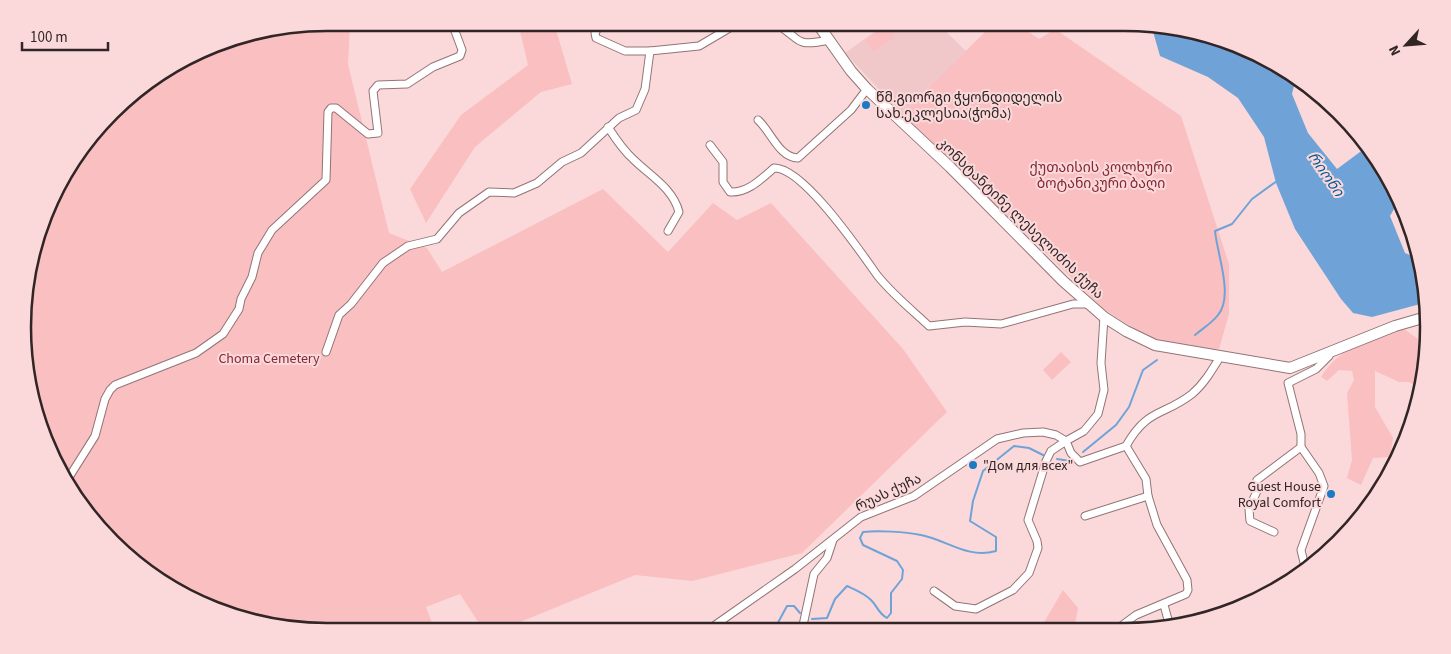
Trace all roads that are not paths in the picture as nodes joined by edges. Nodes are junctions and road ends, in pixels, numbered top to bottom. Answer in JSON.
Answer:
{"nodes":[{"id":1,"x":455,"y":31,"type":"edge"},
{"id":2,"x":596,"y":31,"type":"edge"},
{"id":3,"x":723,"y":31,"type":"edge"},
{"id":4,"x":786,"y":31,"type":"edge"},
{"id":5,"x":823,"y":31,"type":"edge"},
{"id":6,"x":829,"y":40,"type":"junction"},
{"id":7,"x":650,"y":51,"type":"junction"},
{"id":8,"x":867,"y":89,"type":"junction"},
{"id":9,"x":758,"y":120,"type":"dead end"},
{"id":10,"x":608,"y":128,"type":"junction"},
{"id":11,"x":710,"y":144,"type":"dead end"},
{"id":12,"x":668,"y":231,"type":"dead end"},
{"id":13,"x":1088,"y":304,"type":"junction"},
{"id":14,"x":1104,"y":317,"type":"junction"},
{"id":15,"x":1420,"y":319,"type":"edge"},
{"id":16,"x":326,"y":352,"type":"dead end"},
{"id":17,"x":1329,"y":353,"type":"junction"},
{"id":18,"x":1220,"y":357,"type":"junction"},
{"id":19,"x":1066,"y":441,"type":"junction"},
{"id":20,"x":1126,"y":446,"type":"junction"},
{"id":21,"x":1300,"y":447,"type":"junction"},
{"id":22,"x":71,"y":474,"type":"edge"},
{"id":23,"x":1148,"y":496,"type":"junction"},
{"id":24,"x":1085,"y":516,"type":"dead end"},
{"id":25,"x":1274,"y":532,"type":"dead end"},
{"id":26,"x":833,"y":540,"type":"junction"},
{"id":27,"x":1304,"y":562,"type":"edge"},
{"id":28,"x":934,"y":591,"type":"dead end"},
{"id":29,"x":1164,"y":605,"type":"junction"},
{"id":30,"x":1168,"y":619,"type":"edge"},
{"id":31,"x":718,"y":623,"type":"edge"},
{"id":32,"x":806,"y":623,"type":"edge"},
{"id":33,"x":1125,"y":623,"type":"edge"}],
"edges":[{"from":1,"to":22,"type":"street"},
{"from":2,"to":7,"type":"street"},
{"from":3,"to":7,"type":"street"},
{"from":4,"to":6,"type":"street"},
{"from":5,"to":6,"type":"main road","name":"კონსტანტინე ლესელიძის ქუჩა"},
{"from":6,"to":8,"type":"main road","name":"კონსტანტინე ლესელიძის ქუჩა"},
{"from":7,"to":10,"type":"street"},
{"from":8,"to":9,"type":"street"},
{"from":8,"to":13,"type":"main road","name":"კონსტანტინე ლესელიძის ქუჩა"},
{"from":10,"to":12,"type":"street"},
{"from":10,"to":16,"type":"street"},
{"from":11,"to":13,"type":"street"},
{"from":13,"to":14,"type":"main road","name":"კონსტანტინე ლესელიძის ქუჩა"},
{"from":14,"to":18,"type":"main road","name":"კონსტანტინე ლესელიძის ქუჩა"},
{"from":14,"to":19,"type":"street"},
{"from":15,"to":17,"type":"main road","name":"კონსტანტინე ლესელიძის ქუჩა"},
{"from":17,"to":18,"type":"main road","name":"კონსტანტინე ლესელიძის ქუჩა"},
{"from":17,"to":21,"type":"street"},
{"from":18,"to":20,"type":"street"},
{"from":19,"to":20,"type":"street"},
{"from":19,"to":26,"type":"street","name":"რუას ქუჩა"},
{"from":19,"to":28,"type":"street"},
{"from":20,"to":23,"type":"street"},
{"from":21,"to":25,"type":"street"},
{"from":21,"to":27,"type":"street"},
{"from":23,"to":24,"type":"street"},
{"from":23,"to":29,"type":"street"},
{"from":26,"to":31,"type":"street","name":"რუას ქუჩა"},
{"from":26,"to":32,"type":"street"},
{"from":29,"to":30,"type":"street"},
{"from":29,"to":33,"type":"street"}]}
